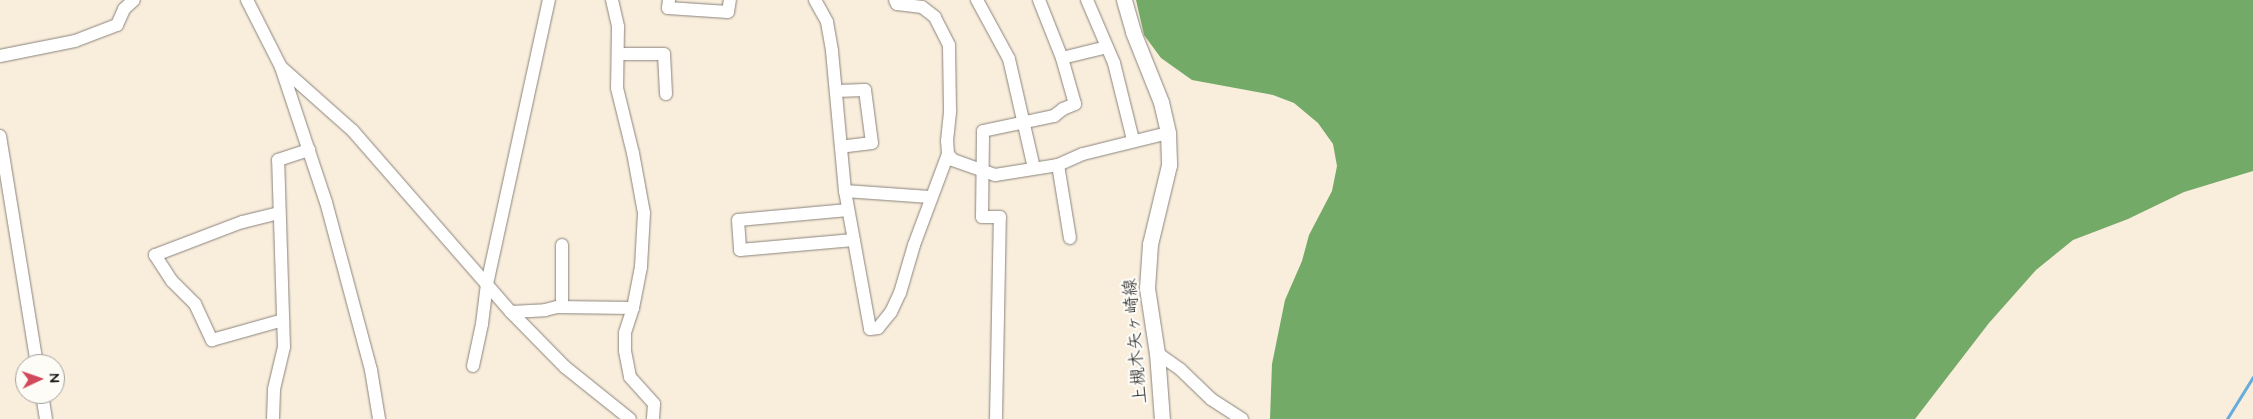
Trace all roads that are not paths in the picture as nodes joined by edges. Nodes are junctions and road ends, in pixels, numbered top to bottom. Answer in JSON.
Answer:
{"nodes":[{"id":1,"x":134,"y":0,"type":"edge"},
{"id":2,"x":247,"y":0,"type":"edge"},
{"id":3,"x":549,"y":0,"type":"edge"},
{"id":4,"x":612,"y":0,"type":"edge"},
{"id":5,"x":670,"y":0,"type":"edge"},
{"id":6,"x":730,"y":0,"type":"edge"},
{"id":7,"x":815,"y":0,"type":"edge"},
{"id":8,"x":896,"y":0,"type":"edge"},
{"id":9,"x":977,"y":0,"type":"edge"},
{"id":10,"x":1038,"y":0,"type":"edge"},
{"id":11,"x":1087,"y":0,"type":"edge"},
{"id":12,"x":1124,"y":0,"type":"edge"},
{"id":13,"x":123,"y":5,"type":"edge"},
{"id":14,"x":1107,"y":47,"type":"junction"},
{"id":15,"x":618,"y":54,"type":"junction"},
{"id":16,"x":0,"y":56,"type":"edge"},
{"id":17,"x":1062,"y":58,"type":"junction"},
{"id":18,"x":281,"y":67,"type":"junction"},
{"id":19,"x":836,"y":91,"type":"junction"},
{"id":20,"x":666,"y":94,"type":"dead end"},
{"id":21,"x":1023,"y":123,"type":"junction"},
{"id":22,"x":1168,"y":133,"type":"junction"},
{"id":23,"x":0,"y":136,"type":"edge"},
{"id":24,"x":1133,"y":140,"type":"junction"},
{"id":25,"x":841,"y":147,"type":"junction"},
{"id":26,"x":309,"y":150,"type":"junction"},
{"id":27,"x":948,"y":154,"type":"junction"},
{"id":28,"x":1058,"y":165,"type":"junction"},
{"id":29,"x":1034,"y":168,"type":"junction"},
{"id":30,"x":981,"y":170,"type":"junction"},
{"id":31,"x":845,"y":191,"type":"junction"},
{"id":32,"x":930,"y":197,"type":"junction"},
{"id":33,"x":848,"y":210,"type":"junction"},
{"id":34,"x":280,"y":214,"type":"junction"},
{"id":35,"x":1070,"y":238,"type":"dead end"},
{"id":36,"x":854,"y":240,"type":"junction"},
{"id":37,"x":562,"y":245,"type":"dead end"},
{"id":38,"x":487,"y":284,"type":"junction"},
{"id":39,"x":562,"y":307,"type":"junction"},
{"id":40,"x":633,"y":308,"type":"junction"},
{"id":41,"x":511,"y":312,"type":"junction"},
{"id":42,"x":283,"y":320,"type":"junction"},
{"id":43,"x":1157,"y":353,"type":"junction"},
{"id":44,"x":35,"y":354,"type":"edge"},
{"id":45,"x":473,"y":366,"type":"dead end"},
{"id":46,"x":44,"y":404,"type":"edge"},
{"id":47,"x":46,"y":419,"type":"edge"},
{"id":48,"x":273,"y":419,"type":"edge"},
{"id":49,"x":379,"y":419,"type":"edge"},
{"id":50,"x":630,"y":419,"type":"edge"},
{"id":51,"x":653,"y":419,"type":"edge"},
{"id":52,"x":996,"y":419,"type":"edge"},
{"id":53,"x":1162,"y":419,"type":"edge"},
{"id":54,"x":1242,"y":419,"type":"edge"}],
"edges":[{"from":1,"to":13,"type":"street"},
{"from":2,"to":18,"type":"street"},
{"from":3,"to":38,"type":"street"},
{"from":4,"to":15,"type":"street"},
{"from":5,"to":6,"type":"street"},
{"from":7,"to":19,"type":"street"},
{"from":8,"to":27,"type":"street"},
{"from":9,"to":21,"type":"street"},
{"from":10,"to":17,"type":"street"},
{"from":11,"to":14,"type":"street"},
{"from":12,"to":22,"type":"main road","name":"上槻木矢ヶ崎線"},
{"from":13,"to":16,"type":"street"},
{"from":14,"to":17,"type":"street"},
{"from":14,"to":24,"type":"street"},
{"from":15,"to":20,"type":"street"},
{"from":15,"to":40,"type":"street"},
{"from":17,"to":21,"type":"street"},
{"from":18,"to":26,"type":"street"},
{"from":18,"to":38,"type":"street"},
{"from":19,"to":25,"type":"street"},
{"from":19,"to":25,"type":"street"},
{"from":21,"to":29,"type":"street"},
{"from":21,"to":30,"type":"street"},
{"from":22,"to":24,"type":"street"},
{"from":22,"to":43,"type":"main road","name":"上槻木矢ヶ崎線"},
{"from":23,"to":44,"type":"street"},
{"from":24,"to":28,"type":"street"},
{"from":25,"to":31,"type":"street"},
{"from":26,"to":34,"type":"street"},
{"from":26,"to":49,"type":"street"},
{"from":27,"to":30,"type":"street"},
{"from":27,"to":32,"type":"street"},
{"from":28,"to":29,"type":"street"},
{"from":28,"to":35,"type":"street"},
{"from":29,"to":30,"type":"street"},
{"from":30,"to":52,"type":"street"},
{"from":31,"to":32,"type":"street"},
{"from":31,"to":33,"type":"street"},
{"from":32,"to":36,"type":"street"},
{"from":33,"to":36,"type":"street"},
{"from":33,"to":36,"type":"street"},
{"from":34,"to":42,"type":"street"},
{"from":34,"to":42,"type":"street"},
{"from":37,"to":39,"type":"street"},
{"from":38,"to":41,"type":"street"},
{"from":38,"to":45,"type":"street"},
{"from":39,"to":40,"type":"street"},
{"from":39,"to":41,"type":"street"},
{"from":40,"to":51,"type":"street"},
{"from":41,"to":50,"type":"street"},
{"from":42,"to":48,"type":"street"},
{"from":43,"to":53,"type":"main road","name":"上槻木矢ヶ崎線"},
{"from":43,"to":54,"type":"street"},
{"from":46,"to":47,"type":"street"}]}
